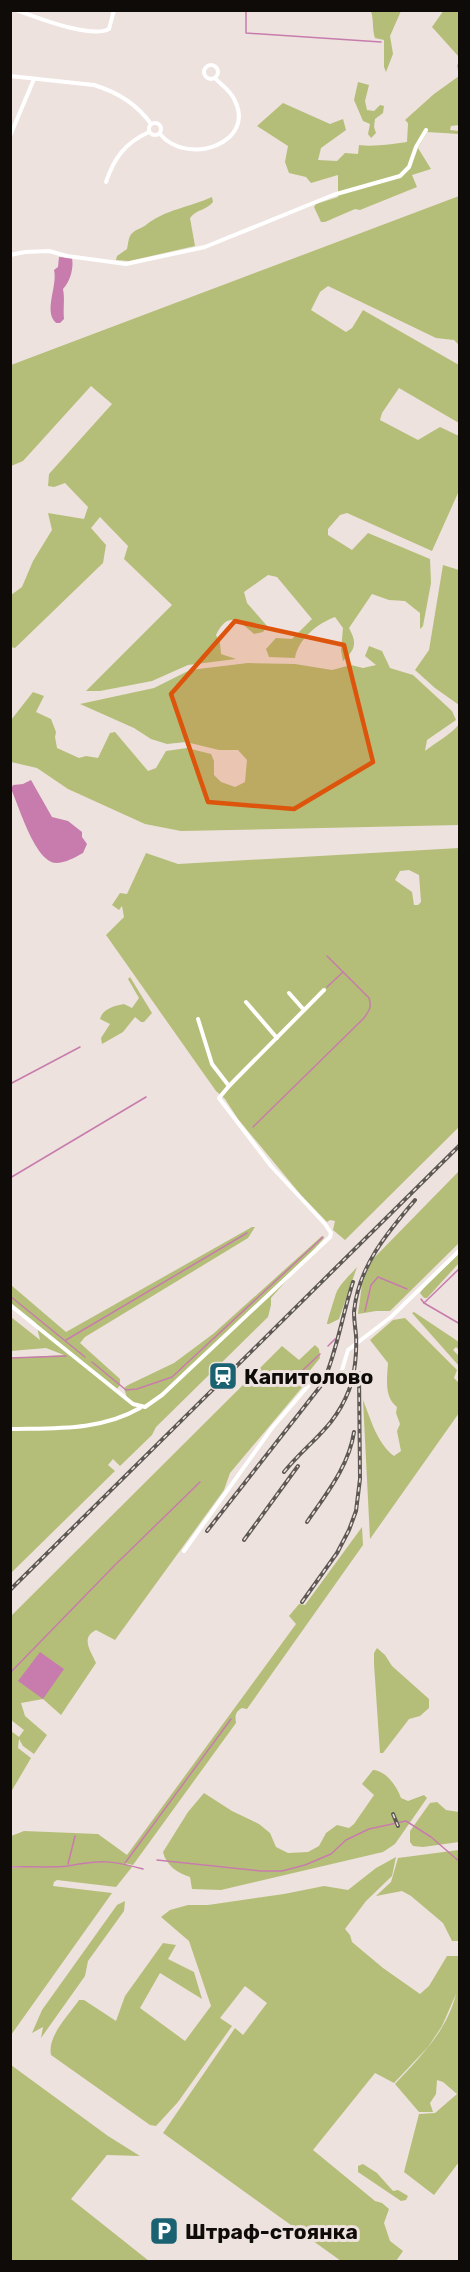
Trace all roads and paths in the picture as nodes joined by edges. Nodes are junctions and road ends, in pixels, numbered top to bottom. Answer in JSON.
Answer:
{"nodes":[{"id":1,"x":16,"y":10,"type":"edge"},
{"id":2,"x":114,"y":10,"type":"edge"},
{"id":3,"x":10,"y":76,"type":"edge"},
{"id":4,"x":34,"y":78,"type":"junction"},
{"id":5,"x":215,"y":78,"type":"dead end"},
{"id":6,"x":151,"y":124,"type":"junction"},
{"id":7,"x":426,"y":130,"type":"dead end"},
{"id":8,"x":149,"y":132,"type":"junction"},
{"id":9,"x":159,"y":134,"type":"junction"},
{"id":10,"x":10,"y":136,"type":"edge"},
{"id":11,"x":106,"y":182,"type":"dead end"},
{"id":12,"x":10,"y":255,"type":"edge"},
{"id":13,"x":324,"y":990,"type":"dead end"},
{"id":14,"x":289,"y":993,"type":"dead end"},
{"id":15,"x":246,"y":1002,"type":"dead end"},
{"id":16,"x":304,"y":1010,"type":"junction"},
{"id":17,"x":198,"y":1019,"type":"dead end"},
{"id":18,"x":277,"y":1038,"type":"junction"},
{"id":19,"x":229,"y":1086,"type":"junction"},
{"id":20,"x":459,"y":1250,"type":"edge"},
{"id":21,"x":10,"y":1305,"type":"edge"},
{"id":22,"x":141,"y":1407,"type":"junction"},
{"id":23,"x":10,"y":1429,"type":"edge"},
{"id":24,"x":184,"y":1551,"type":"dead end"}],
"edges":[{"from":1,"to":2,"type":"street"},
{"from":3,"to":4,"type":"street"},
{"from":4,"to":6,"type":"street"},
{"from":4,"to":10,"type":"street"},
{"from":5,"to":9,"type":"street"},
{"from":6,"to":8,"type":"street"},
{"from":6,"to":9,"type":"street"},
{"from":7,"to":12,"type":"street"},
{"from":8,"to":9,"type":"street"},
{"from":8,"to":11,"type":"street"},
{"from":13,"to":16,"type":"street"},
{"from":14,"to":16,"type":"street"},
{"from":15,"to":18,"type":"street"},
{"from":16,"to":18,"type":"street"},
{"from":17,"to":19,"type":"street"},
{"from":18,"to":19,"type":"street"},
{"from":19,"to":22,"type":"street"},
{"from":20,"to":24,"type":"street"},
{"from":21,"to":22,"type":"street"},
{"from":22,"to":23,"type":"street"}]}
